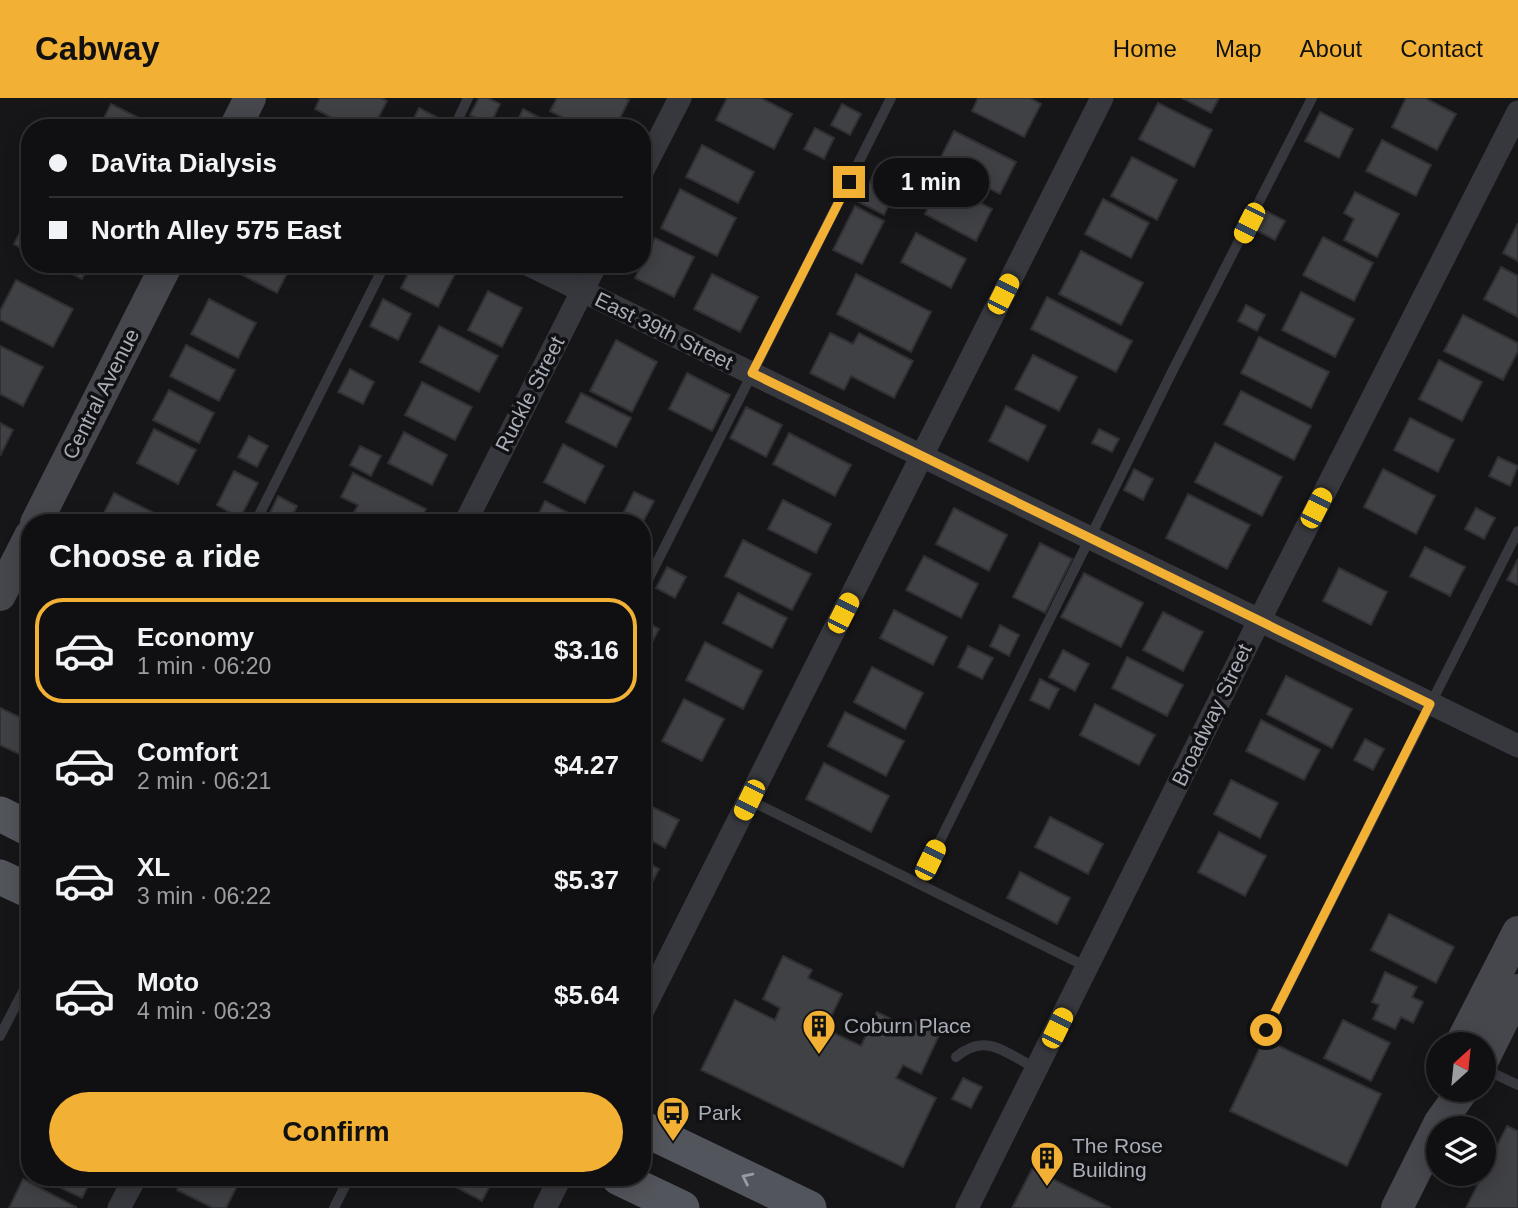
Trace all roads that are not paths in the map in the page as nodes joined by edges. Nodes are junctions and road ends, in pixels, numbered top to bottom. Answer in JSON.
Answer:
{"nodes":[{"id":1,"x":468,"y":98,"type":"edge"},
{"id":2,"x":680,"y":98,"type":"edge"},
{"id":3,"x":891,"y":98,"type":"edge"},
{"id":4,"x":1102,"y":98,"type":"edge"},
{"id":5,"x":1312,"y":98,"type":"edge"},
{"id":6,"x":1518,"y":112,"type":"edge"},
{"id":7,"x":458,"y":119,"type":"edge"},
{"id":8,"x":651,"y":154,"type":"edge"},
{"id":9,"x":162,"y":273,"type":"edge"},
{"id":10,"x":380,"y":273,"type":"edge"},
{"id":11,"x":545,"y":273,"type":"edge"},
{"id":12,"x":591,"y":273,"type":"edge"},
{"id":13,"x":582,"y":291,"type":"junction"},
{"id":14,"x":752,"y":373,"type":"junction"},
{"id":15,"x":922,"y":455,"type":"junction"},
{"id":16,"x":41,"y":514,"type":"edge"},
{"id":17,"x":260,"y":514,"type":"edge"},
{"id":18,"x":470,"y":514,"type":"edge"},
{"id":19,"x":1518,"y":531,"type":"edge"},
{"id":20,"x":1090,"y":538,"type":"junction"},
{"id":21,"x":21,"y":554,"type":"edge"},
{"id":22,"x":651,"y":574,"type":"edge"},
{"id":23,"x":0,"y":595,"type":"edge"},
{"id":24,"x":1259,"y":621,"type":"junction"},
{"id":25,"x":1430,"y":704,"type":"junction"},
{"id":26,"x":1518,"y":746,"type":"edge"},
{"id":27,"x":749,"y":800,"type":"junction"},
{"id":28,"x":0,"y":814,"type":"edge"},
{"id":29,"x":21,"y":824,"type":"edge"},
{"id":30,"x":0,"y":877,"type":"edge"},
{"id":31,"x":919,"y":883,"type":"junction"},
{"id":32,"x":21,"y":887,"type":"edge"},
{"id":33,"x":1518,"y":932,"type":"edge"},
{"id":34,"x":1087,"y":967,"type":"junction"},
{"id":35,"x":1518,"y":990,"type":"edge"},
{"id":36,"x":651,"y":994,"type":"edge"},
{"id":37,"x":21,"y":995,"type":"edge"},
{"id":38,"x":1266,"y":1030,"type":"dead end"},
{"id":39,"x":1467,"y":1032,"type":"edge"},
{"id":40,"x":1496,"y":1034,"type":"edge"},
{"id":41,"x":0,"y":1036,"type":"edge"},
{"id":42,"x":956,"y":1057,"type":"dead end"},
{"id":43,"x":1037,"y":1069,"type":"junction"},
{"id":44,"x":1496,"y":1075,"type":"edge"},
{"id":45,"x":1518,"y":1085,"type":"edge"},
{"id":46,"x":651,"y":1132,"type":"edge"},
{"id":47,"x":1426,"y":1150,"type":"edge"},
{"id":48,"x":131,"y":1186,"type":"edge"},
{"id":49,"x":345,"y":1186,"type":"edge"},
{"id":50,"x":556,"y":1186,"type":"edge"},
{"id":51,"x":637,"y":1186,"type":"edge"},
{"id":52,"x":119,"y":1208,"type":"edge"},
{"id":53,"x":334,"y":1208,"type":"edge"},
{"id":54,"x":545,"y":1208,"type":"edge"},
{"id":55,"x":682,"y":1208,"type":"edge"},
{"id":56,"x":808,"y":1208,"type":"edge"},
{"id":57,"x":967,"y":1208,"type":"edge"},
{"id":58,"x":1397,"y":1208,"type":"edge"}],
"edges":[{"from":1,"to":7,"type":"lane"},
{"from":2,"to":8,"type":"street"},
{"from":3,"to":14,"type":"lane"},
{"from":4,"to":15,"type":"street"},
{"from":5,"to":20,"type":"lane"},
{"from":6,"to":24,"type":"street","name":"Broadway Street"},
{"from":9,"to":16,"type":"main road","name":"Central Avenue"},
{"from":10,"to":17,"type":"lane"},
{"from":11,"to":13,"type":"street","name":"East 39th Street"},
{"from":12,"to":13,"type":"street","name":"Ruckle Street"},
{"from":13,"to":14,"type":"street","name":"East 39th Street"},
{"from":13,"to":18,"type":"street","name":"Ruckle Street"},
{"from":14,"to":15,"type":"street","name":"East 39th Street"},
{"from":14,"to":22,"type":"lane"},
{"from":15,"to":20,"type":"street","name":"East 39th Street"},
{"from":15,"to":27,"type":"street"},
{"from":19,"to":25,"type":"lane"},
{"from":20,"to":24,"type":"street","name":"East 39th Street"},
{"from":20,"to":31,"type":"lane"},
{"from":21,"to":23,"type":"main road"},
{"from":24,"to":25,"type":"street","name":"East 39th Street"},
{"from":24,"to":34,"type":"street","name":"Broadway Street"},
{"from":25,"to":26,"type":"street","name":"East 39th Street"},
{"from":25,"to":38,"type":"lane"},
{"from":27,"to":31,"type":"lane"},
{"from":27,"to":36,"type":"street"},
{"from":28,"to":29,"type":"main road"},
{"from":30,"to":32,"type":"main road"},
{"from":31,"to":34,"type":"lane"},
{"from":33,"to":39,"type":"main road"},
{"from":34,"to":43,"type":"street","name":"Broadway Street"},
{"from":35,"to":40,"type":"main road"},
{"from":37,"to":41,"type":"lane"},
{"from":42,"to":43,"type":"lane"},
{"from":43,"to":57,"type":"street","name":"Broadway Street"},
{"from":44,"to":45,"type":"lane"},
{"from":56,"to":46,"type":"main road","one_way":true},
{"from":47,"to":58,"type":"main road"},
{"from":48,"to":52,"type":"street"},
{"from":49,"to":53,"type":"lane"},
{"from":50,"to":54,"type":"street"},
{"from":51,"to":55,"type":"main road"}]}
